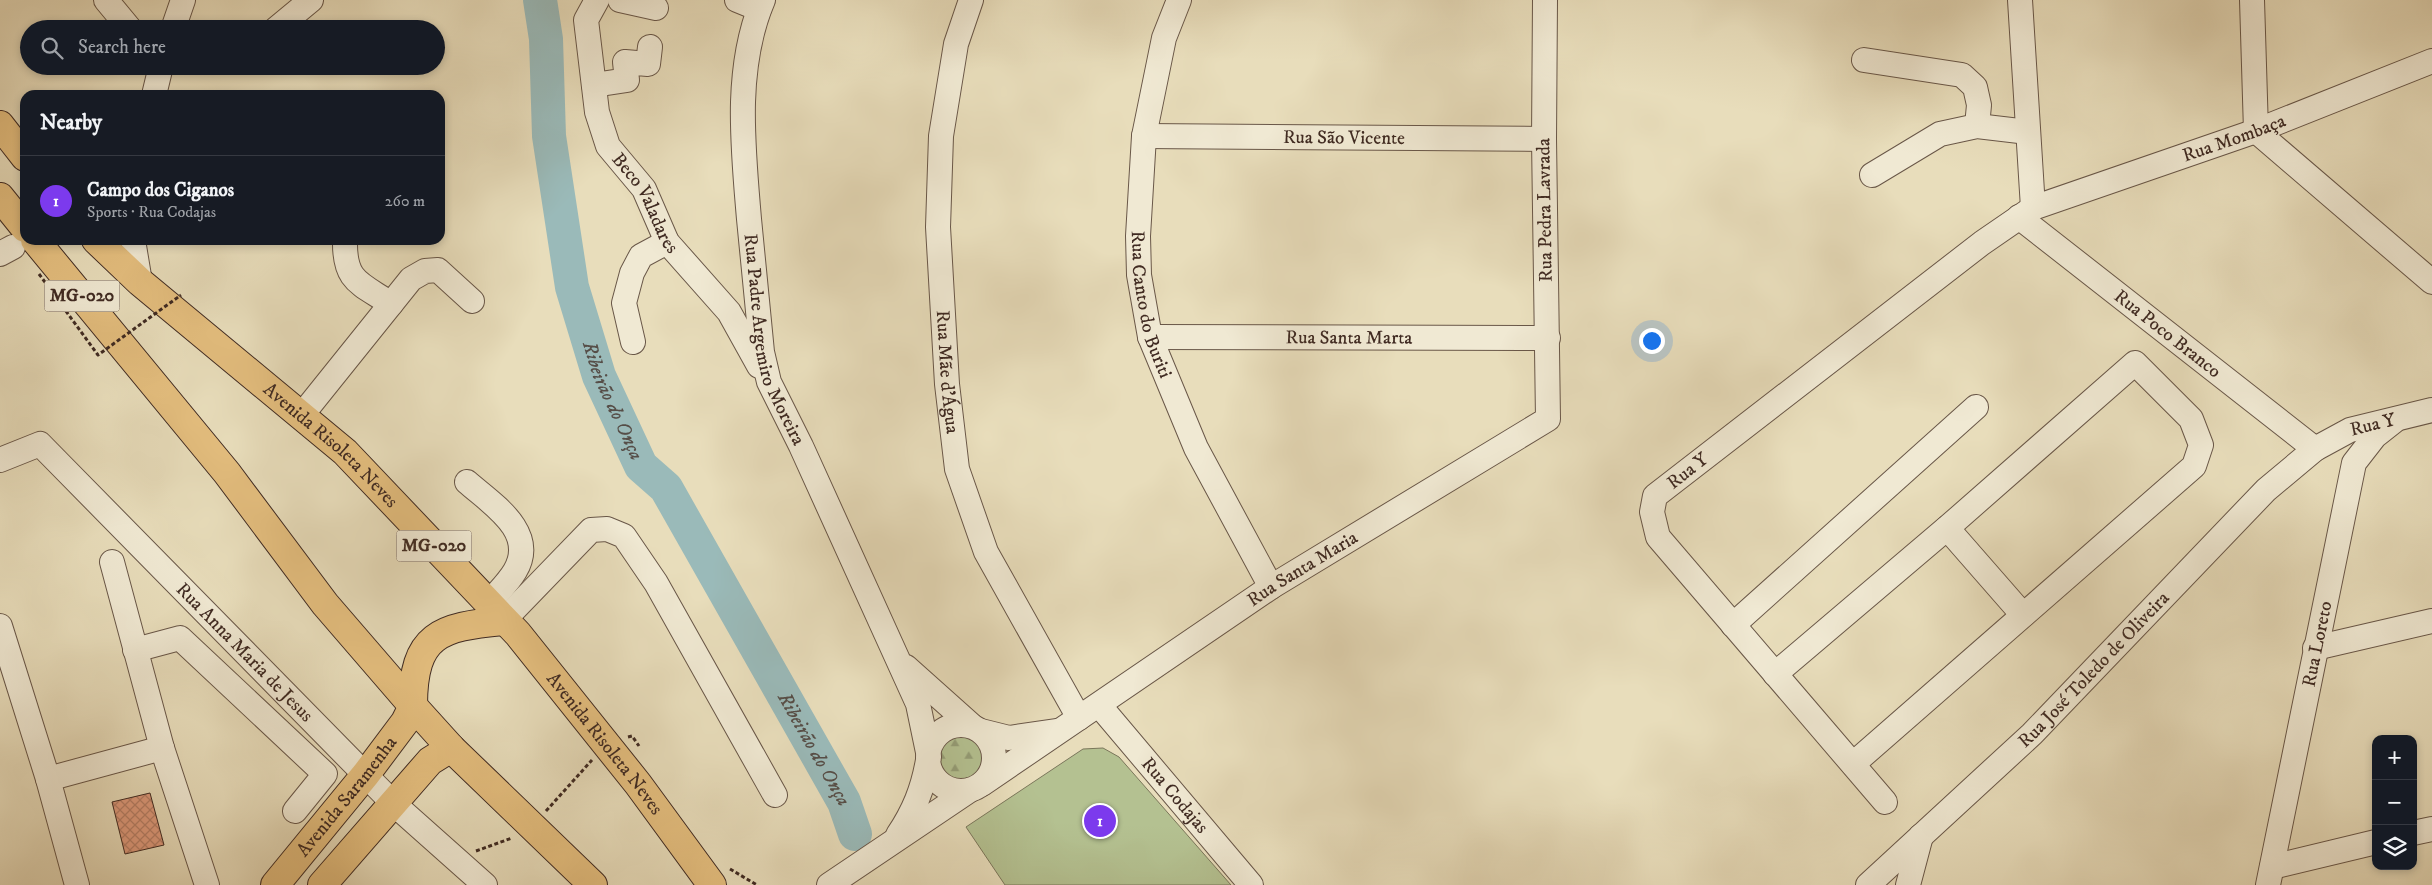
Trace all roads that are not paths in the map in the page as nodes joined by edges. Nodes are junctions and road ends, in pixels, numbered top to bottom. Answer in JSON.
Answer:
{"nodes":[{"id":1,"x":106,"y":0,"type":"edge"},
{"id":2,"x":183,"y":0,"type":"edge"},
{"id":3,"x":311,"y":0,"type":"edge"},
{"id":4,"x":597,"y":0,"type":"edge"},
{"id":5,"x":620,"y":0,"type":"edge"},
{"id":6,"x":737,"y":0,"type":"edge"},
{"id":7,"x":971,"y":0,"type":"edge"},
{"id":8,"x":1179,"y":0,"type":"edge"},
{"id":9,"x":1545,"y":0,"type":"edge"},
{"id":10,"x":2020,"y":0,"type":"edge"},
{"id":11,"x":2252,"y":0,"type":"edge"},
{"id":12,"x":761,"y":4,"type":"edge"},
{"id":13,"x":656,"y":8,"type":"dead end"},
{"id":14,"x":123,"y":20,"type":"edge"},
{"id":15,"x":176,"y":20,"type":"edge"},
{"id":16,"x":287,"y":20,"type":"edge"},
{"id":17,"x":650,"y":47,"type":"dead end"},
{"id":18,"x":1864,"y":60,"type":"dead end"},
{"id":19,"x":2432,"y":61,"type":"edge"},
{"id":20,"x":159,"y":75,"type":"edge"},
{"id":21,"x":594,"y":85,"type":"junction"},
{"id":22,"x":155,"y":90,"type":"edge"},
{"id":23,"x":0,"y":126,"type":"edge"},
{"id":24,"x":1977,"y":126,"type":"junction"},
{"id":25,"x":2256,"y":130,"type":"junction"},
{"id":26,"x":2028,"y":132,"type":"junction"},
{"id":27,"x":1144,"y":136,"type":"junction"},
{"id":28,"x":1544,"y":139,"type":"junction"},
{"id":29,"x":20,"y":151,"type":"edge"},
{"id":30,"x":1872,"y":175,"type":"dead end"},
{"id":31,"x":0,"y":197,"type":"edge"},
{"id":32,"x":2026,"y":212,"type":"junction"},
{"id":33,"x":18,"y":242,"type":"edge"},
{"id":34,"x":667,"y":242,"type":"junction"},
{"id":35,"x":21,"y":245,"type":"edge"},
{"id":36,"x":107,"y":245,"type":"edge"},
{"id":37,"x":134,"y":245,"type":"edge"},
{"id":38,"x":345,"y":245,"type":"edge"},
{"id":39,"x":140,"y":282,"type":"junction"},
{"id":40,"x":2432,"y":282,"type":"edge"},
{"id":41,"x":472,"y":301,"type":"dead end"},
{"id":42,"x":391,"y":304,"type":"junction"},
{"id":43,"x":1150,"y":337,"type":"junction"},
{"id":44,"x":1548,"y":338,"type":"junction"},
{"id":45,"x":633,"y":342,"type":"dead end"},
{"id":46,"x":769,"y":382,"type":"junction"},
{"id":47,"x":1976,"y":407,"type":"dead end"},
{"id":48,"x":2432,"y":410,"type":"edge"},
{"id":49,"x":302,"y":416,"type":"junction"},
{"id":50,"x":2397,"y":418,"type":"junction"},
{"id":51,"x":1548,"y":419,"type":"joint"},
{"id":52,"x":2315,"y":449,"type":"junction"},
{"id":53,"x":0,"y":460,"type":"edge"},
{"id":54,"x":467,"y":482,"type":"dead end"},
{"id":55,"x":1947,"y":528,"type":"junction"},
{"id":56,"x":112,"y":562,"type":"dead end"},
{"id":57,"x":1271,"y":587,"type":"junction"},
{"id":58,"x":496,"y":613,"type":"junction"},
{"id":59,"x":2023,"y":615,"type":"junction"},
{"id":60,"x":2432,"y":621,"type":"edge"},
{"id":61,"x":1733,"y":625,"type":"junction"},
{"id":62,"x":0,"y":626,"type":"edge"},
{"id":63,"x":2315,"y":648,"type":"junction"},
{"id":64,"x":135,"y":650,"type":"junction"},
{"id":65,"x":899,"y":660,"type":"junction"},
{"id":66,"x":1775,"y":674,"type":"junction"},
{"id":67,"x":1099,"y":705,"type":"junction"},
{"id":68,"x":413,"y":706,"type":"junction"},
{"id":69,"x":1072,"y":723,"type":"junction"},
{"id":70,"x":977,"y":729,"type":"junction"},
{"id":71,"x":162,"y":748,"type":"junction"},
{"id":72,"x":451,"y":748,"type":"junction"},
{"id":73,"x":928,"y":758,"type":"junction"},
{"id":74,"x":1853,"y":764,"type":"junction"},
{"id":75,"x":366,"y":774,"type":"junction"},
{"id":76,"x":48,"y":778,"type":"junction"},
{"id":77,"x":976,"y":787,"type":"junction"},
{"id":78,"x":775,"y":795,"type":"dead end"},
{"id":79,"x":1885,"y":802,"type":"dead end"},
{"id":80,"x":394,"y":804,"type":"junction"},
{"id":81,"x":295,"y":811,"type":"dead end"},
{"id":82,"x":2432,"y":829,"type":"edge"},
{"id":83,"x":2417,"y":832,"type":"edge"},
{"id":84,"x":1921,"y":836,"type":"junction"},
{"id":85,"x":2372,"y":843,"type":"edge"},
{"id":86,"x":888,"y":846,"type":"junction"},
{"id":87,"x":2270,"y":876,"type":"edge"},
{"id":88,"x":713,"y":884,"type":"edge"},
{"id":89,"x":77,"y":885,"type":"edge"},
{"id":90,"x":206,"y":885,"type":"edge"},
{"id":91,"x":275,"y":885,"type":"edge"},
{"id":92,"x":322,"y":885,"type":"edge"},
{"id":93,"x":485,"y":885,"type":"edge"},
{"id":94,"x":593,"y":885,"type":"edge"},
{"id":95,"x":829,"y":885,"type":"edge"},
{"id":96,"x":1252,"y":885,"type":"edge"},
{"id":97,"x":1868,"y":885,"type":"edge"},
{"id":98,"x":1908,"y":885,"type":"edge"}],
"edges":[{"from":1,"to":14,"type":"street"},
{"from":2,"to":15,"type":"street"},
{"from":3,"to":16,"type":"street"},
{"from":4,"to":21,"type":"street","name":"Beco Valadares"},
{"from":5,"to":13,"type":"street"},
{"from":6,"to":12,"type":"street"},
{"from":7,"to":69,"type":"street","name":"Rua Mãe d'Água"},
{"from":8,"to":27,"type":"street","name":"Rua Canto do Buriti"},
{"from":9,"to":28,"type":"street","name":"Rua Pedra Lavrada"},
{"from":10,"to":26,"type":"street"},
{"from":11,"to":25,"type":"street"},
{"from":12,"to":46,"type":"street","name":"Rua Padre Argemiro Moreira"},
{"from":17,"to":21,"type":"street"},
{"from":18,"to":24,"type":"street"},
{"from":19,"to":25,"type":"street","name":"Rua Mombaça"},
{"from":20,"to":22,"type":"street"},
{"from":21,"to":34,"type":"street","name":"Beco Valadares"},
{"from":23,"to":29,"type":"main road"},
{"from":24,"to":26,"type":"street"},
{"from":24,"to":30,"type":"street"},
{"from":25,"to":32,"type":"street","name":"Rua Mombaça"},
{"from":25,"to":40,"type":"street"},
{"from":26,"to":32,"type":"street"},
{"from":27,"to":28,"type":"street","name":"Rua São Vicente"},
{"from":27,"to":43,"type":"street","name":"Rua Canto do Buriti"},
{"from":28,"to":44,"type":"street","name":"Rua Pedra Lavrada"},
{"from":31,"to":33,"type":"main road","number":"MG-020"},
{"from":32,"to":52,"type":"street","name":"Rua Poco Branco"},
{"from":32,"to":61,"type":"street","name":"Rua Y"},
{"from":34,"to":45,"type":"street"},
{"from":34,"to":46,"type":"street","name":"Beco Valadares"},
{"from":35,"to":68,"type":"main road","number":"MG-020"},
{"from":36,"to":39,"type":"main road","name":"Avenida Risoleta Neves","number":"MG-020"},
{"from":37,"to":39,"type":"street"},
{"from":38,"to":42,"type":"street"},
{"from":39,"to":49,"type":"main road","name":"Avenida Risoleta Neves","number":"MG-020"},
{"from":41,"to":42,"type":"street"},
{"from":42,"to":49,"type":"street"},
{"from":43,"to":44,"type":"street","name":"Rua Santa Marta"},
{"from":43,"to":57,"type":"street","name":"Rua Canto do Buriti"},
{"from":44,"to":51,"type":"street","name":"Rua Pedra Lavrada"},
{"from":46,"to":65,"type":"street","name":"Rua Padre Argemiro Moreira"},
{"from":47,"to":61,"type":"street"},
{"from":48,"to":50,"type":"street","name":"Rua Y"},
{"from":49,"to":58,"type":"main road","name":"Avenida Risoleta Neves","number":"MG-020"},
{"from":50,"to":52,"type":"street","name":"Rua Y"},
{"from":50,"to":63,"type":"street","name":"Rua Loreto"},
{"from":51,"to":57,"type":"street","name":"Rua Santa Maria"},
{"from":52,"to":84,"type":"street","name":"Rua José Toledo de Oliveira"},
{"from":53,"to":75,"type":"street","name":"Rua Anna Maria de Jesus"},
{"from":54,"to":58,"type":"street"},
{"from":55,"to":59,"type":"street"},
{"from":55,"to":59,"type":"street"},
{"from":55,"to":66,"type":"street"},
{"from":56,"to":64,"type":"street"},
{"from":57,"to":67,"type":"street","name":"Rua Santa Maria"},
{"from":58,"to":68,"type":"main road"},
{"from":58,"to":78,"type":"street"},
{"from":58,"to":88,"type":"main road","name":"Avenida Risoleta Neves","number":"MG-020"},
{"from":59,"to":74,"type":"street"},
{"from":60,"to":63,"type":"street"},
{"from":61,"to":66,"type":"street","name":"Rua Y"},
{"from":62,"to":76,"type":"street"},
{"from":63,"to":87,"type":"street","name":"Rua Loreto"},
{"from":64,"to":71,"type":"street"},
{"from":64,"to":81,"type":"street"},
{"from":65,"to":70,"type":"street","name":"Rua Padre Argemiro Moreira"},
{"from":65,"to":73,"type":"street","name":"Rua Padre Argemiro Moreira"},
{"from":66,"to":74,"type":"street","name":"Rua Y"},
{"from":67,"to":69,"type":"street","name":"Rua Santa Maria"},
{"from":67,"to":96,"type":"street","name":"Rua Codajas"},
{"from":68,"to":72,"type":"main road","number":"MG-020"},
{"from":68,"to":75,"type":"main road","name":"Avenida Saramenha"},
{"from":69,"to":70,"type":"street","name":"Rua Santa Maria"},
{"from":69,"to":77,"type":"street","name":"Rua Santa Maria"},
{"from":70,"to":73,"type":"street"},
{"from":70,"to":77,"type":"street"},
{"from":71,"to":76,"type":"street"},
{"from":71,"to":90,"type":"street"},
{"from":72,"to":80,"type":"main road","name":"Avenida Saramenha"},
{"from":72,"to":94,"type":"main road","number":"MG-020"},
{"from":73,"to":77,"type":"street"},
{"from":73,"to":86,"type":"street","name":"Rua Santa Maria"},
{"from":74,"to":79,"type":"street","name":"Rua Y"},
{"from":75,"to":80,"type":"street","name":"Rua Anna Maria de Jesus"},
{"from":75,"to":91,"type":"main road","name":"Avenida Saramenha"},
{"from":76,"to":89,"type":"street"},
{"from":77,"to":86,"type":"street","name":"Rua Santa Maria"},
{"from":80,"to":92,"type":"main road","name":"Avenida Saramenha"},
{"from":80,"to":93,"type":"street","name":"Rua Anna Maria de Jesus"},
{"from":82,"to":83,"type":"street"},
{"from":84,"to":97,"type":"street","name":"Rua José Toledo de Oliveira"},
{"from":84,"to":98,"type":"street"},
{"from":85,"to":87,"type":"street"},
{"from":86,"to":95,"type":"street","name":"Rua Santa Maria"}]}
